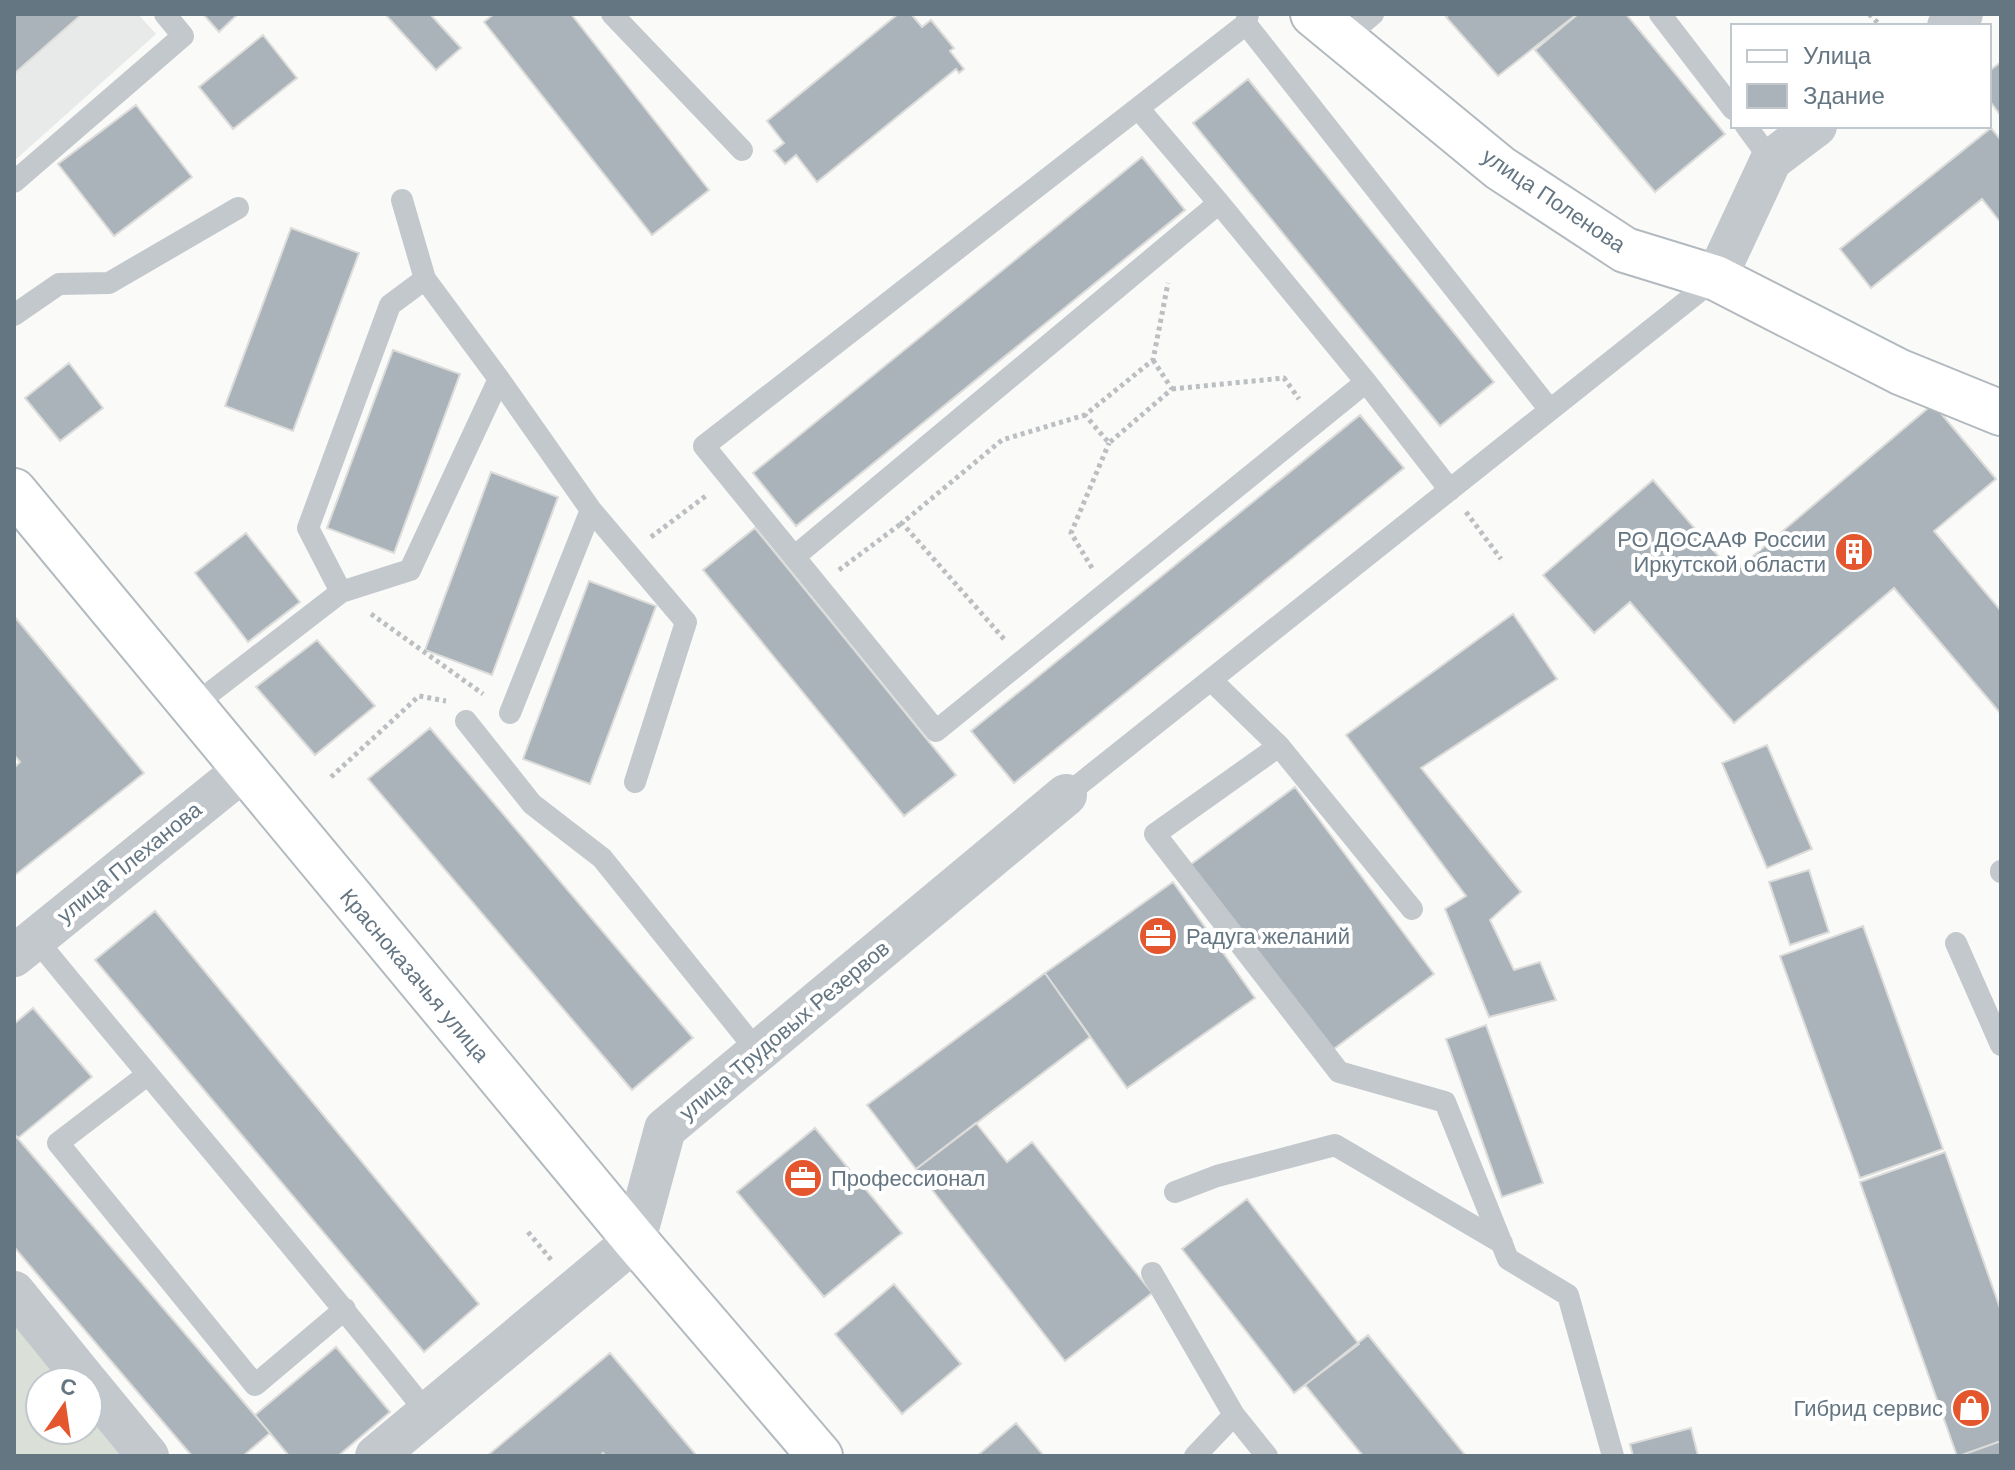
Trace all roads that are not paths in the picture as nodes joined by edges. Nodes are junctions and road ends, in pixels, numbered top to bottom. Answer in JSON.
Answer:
{"nodes":[{"id":1,"x":165,"y":14,"type":"edge"},
{"id":2,"x":612,"y":14,"type":"edge"},
{"id":3,"x":1660,"y":14,"type":"edge"},
{"id":4,"x":1247,"y":19,"type":"edge"},
{"id":5,"x":1343,"y":22,"type":"edge"},
{"id":6,"x":1731,"y":106,"type":"edge"},
{"id":7,"x":1138,"y":108,"type":"junction"},
{"id":8,"x":1747,"y":128,"type":"edge"},
{"id":9,"x":1813,"y":128,"type":"edge"},
{"id":10,"x":742,"y":150,"type":"dead end"},
{"id":11,"x":1771,"y":160,"type":"junction"},
{"id":12,"x":14,"y":182,"type":"edge"},
{"id":13,"x":402,"y":200,"type":"dead end"},
{"id":14,"x":1219,"y":203,"type":"junction"},
{"id":15,"x":238,"y":208,"type":"dead end"},
{"id":16,"x":1716,"y":278,"type":"junction"},
{"id":17,"x":425,"y":279,"type":"junction"},
{"id":18,"x":14,"y":315,"type":"edge"},
{"id":19,"x":499,"y":379,"type":"junction"},
{"id":20,"x":1366,"y":382,"type":"junction"},
{"id":21,"x":1550,"y":410,"type":"junction"},
{"id":22,"x":2001,"y":413,"type":"edge"},
{"id":23,"x":1450,"y":490,"type":"junction"},
{"id":24,"x":17,"y":501,"type":"edge"},
{"id":25,"x":591,"y":510,"type":"junction"},
{"id":26,"x":794,"y":557,"type":"junction"},
{"id":27,"x":341,"y":592,"type":"junction"},
{"id":28,"x":1211,"y":680,"type":"junction"},
{"id":29,"x":193,"y":706,"type":"junction"},
{"id":30,"x":510,"y":713,"type":"road end"},
{"id":31,"x":466,"y":721,"type":"dead end"},
{"id":32,"x":1279,"y":746,"type":"junction"},
{"id":33,"x":245,"y":769,"type":"junction"},
{"id":34,"x":635,"y":782,"type":"dead end"},
{"id":35,"x":1066,"y":795,"type":"joint"},
{"id":36,"x":1412,"y":909,"type":"dead end"},
{"id":37,"x":1956,"y":943,"type":"dead end"},
{"id":38,"x":25,"y":947,"type":"edge"},
{"id":39,"x":2001,"y":1045,"type":"edge"},
{"id":40,"x":758,"y":1052,"type":"junction"},
{"id":41,"x":147,"y":1075,"type":"junction"},
{"id":42,"x":1175,"y":1192,"type":"dead end"},
{"id":43,"x":635,"y":1240,"type":"junction"},
{"id":44,"x":1502,"y":1243,"type":"junction"},
{"id":45,"x":1152,"y":1273,"type":"dead end"},
{"id":46,"x":14,"y":1292,"type":"edge"},
{"id":47,"x":345,"y":1309,"type":"junction"},
{"id":48,"x":75,"y":1366,"type":"edge"},
{"id":49,"x":104,"y":1402,"type":"edge"},
{"id":50,"x":427,"y":1413,"type":"junction"},
{"id":51,"x":1234,"y":1415,"type":"junction"},
{"id":52,"x":148,"y":1456,"type":"edge"},
{"id":53,"x":376,"y":1456,"type":"edge"},
{"id":54,"x":820,"y":1456,"type":"edge"},
{"id":55,"x":1195,"y":1456,"type":"edge"},
{"id":56,"x":1267,"y":1456,"type":"edge"},
{"id":57,"x":1613,"y":1456,"type":"edge"}],
"edges":[{"from":1,"to":12,"type":"lane"},
{"from":2,"to":10,"type":"lane"},
{"from":3,"to":6,"type":"lane"},
{"from":4,"to":7,"type":"lane"},
{"from":4,"to":21,"type":"lane"},
{"from":5,"to":16,"type":"street","name":"улица Поленова"},
{"from":7,"to":14,"type":"lane"},
{"from":7,"to":26,"type":"lane"},
{"from":8,"to":11,"type":"lane"},
{"from":9,"to":11,"type":"street"},
{"from":11,"to":16,"type":"street"},
{"from":13,"to":17,"type":"lane"},
{"from":14,"to":20,"type":"lane"},
{"from":14,"to":26,"type":"lane"},
{"from":15,"to":18,"type":"lane"},
{"from":16,"to":21,"type":"lane"},
{"from":16,"to":22,"type":"street","name":"улица Поленова"},
{"from":17,"to":19,"type":"lane"},
{"from":17,"to":27,"type":"lane"},
{"from":19,"to":25,"type":"lane"},
{"from":19,"to":27,"type":"lane"},
{"from":20,"to":23,"type":"lane"},
{"from":20,"to":26,"type":"lane"},
{"from":21,"to":23,"type":"lane"},
{"from":23,"to":28,"type":"lane"},
{"from":24,"to":29,"type":"street","name":"Красноказачья улица"},
{"from":25,"to":30,"type":"lane"},
{"from":25,"to":34,"type":"lane"},
{"from":27,"to":29,"type":"lane"},
{"from":28,"to":32,"type":"lane"},
{"from":28,"to":35,"type":"lane"},
{"from":29,"to":33,"type":"street","name":"Красноказачья улица"},
{"from":31,"to":40,"type":"lane"},
{"from":32,"to":36,"type":"lane"},
{"from":32,"to":44,"type":"lane"},
{"from":33,"to":38,"type":"street","name":"улица Плеханова"},
{"from":33,"to":43,"type":"street","name":"Красноказачья улица"},
{"from":35,"to":40,"type":"street","name":"улица Трудовых Резервов"},
{"from":37,"to":39,"type":"lane"},
{"from":38,"to":41,"type":"lane"},
{"from":40,"to":43,"type":"street","name":"улица Трудовых Резервов"},
{"from":41,"to":47,"type":"lane"},
{"from":41,"to":47,"type":"lane"},
{"from":42,"to":44,"type":"lane"},
{"from":43,"to":50,"type":"street"},
{"from":43,"to":54,"type":"street","name":"Красноказачья улица"},
{"from":44,"to":57,"type":"lane"},
{"from":45,"to":51,"type":"lane"},
{"from":46,"to":48,"type":"street"},
{"from":47,"to":50,"type":"lane"},
{"from":49,"to":52,"type":"street"},
{"from":50,"to":53,"type":"street"},
{"from":51,"to":55,"type":"lane"},
{"from":51,"to":56,"type":"lane"}]}
